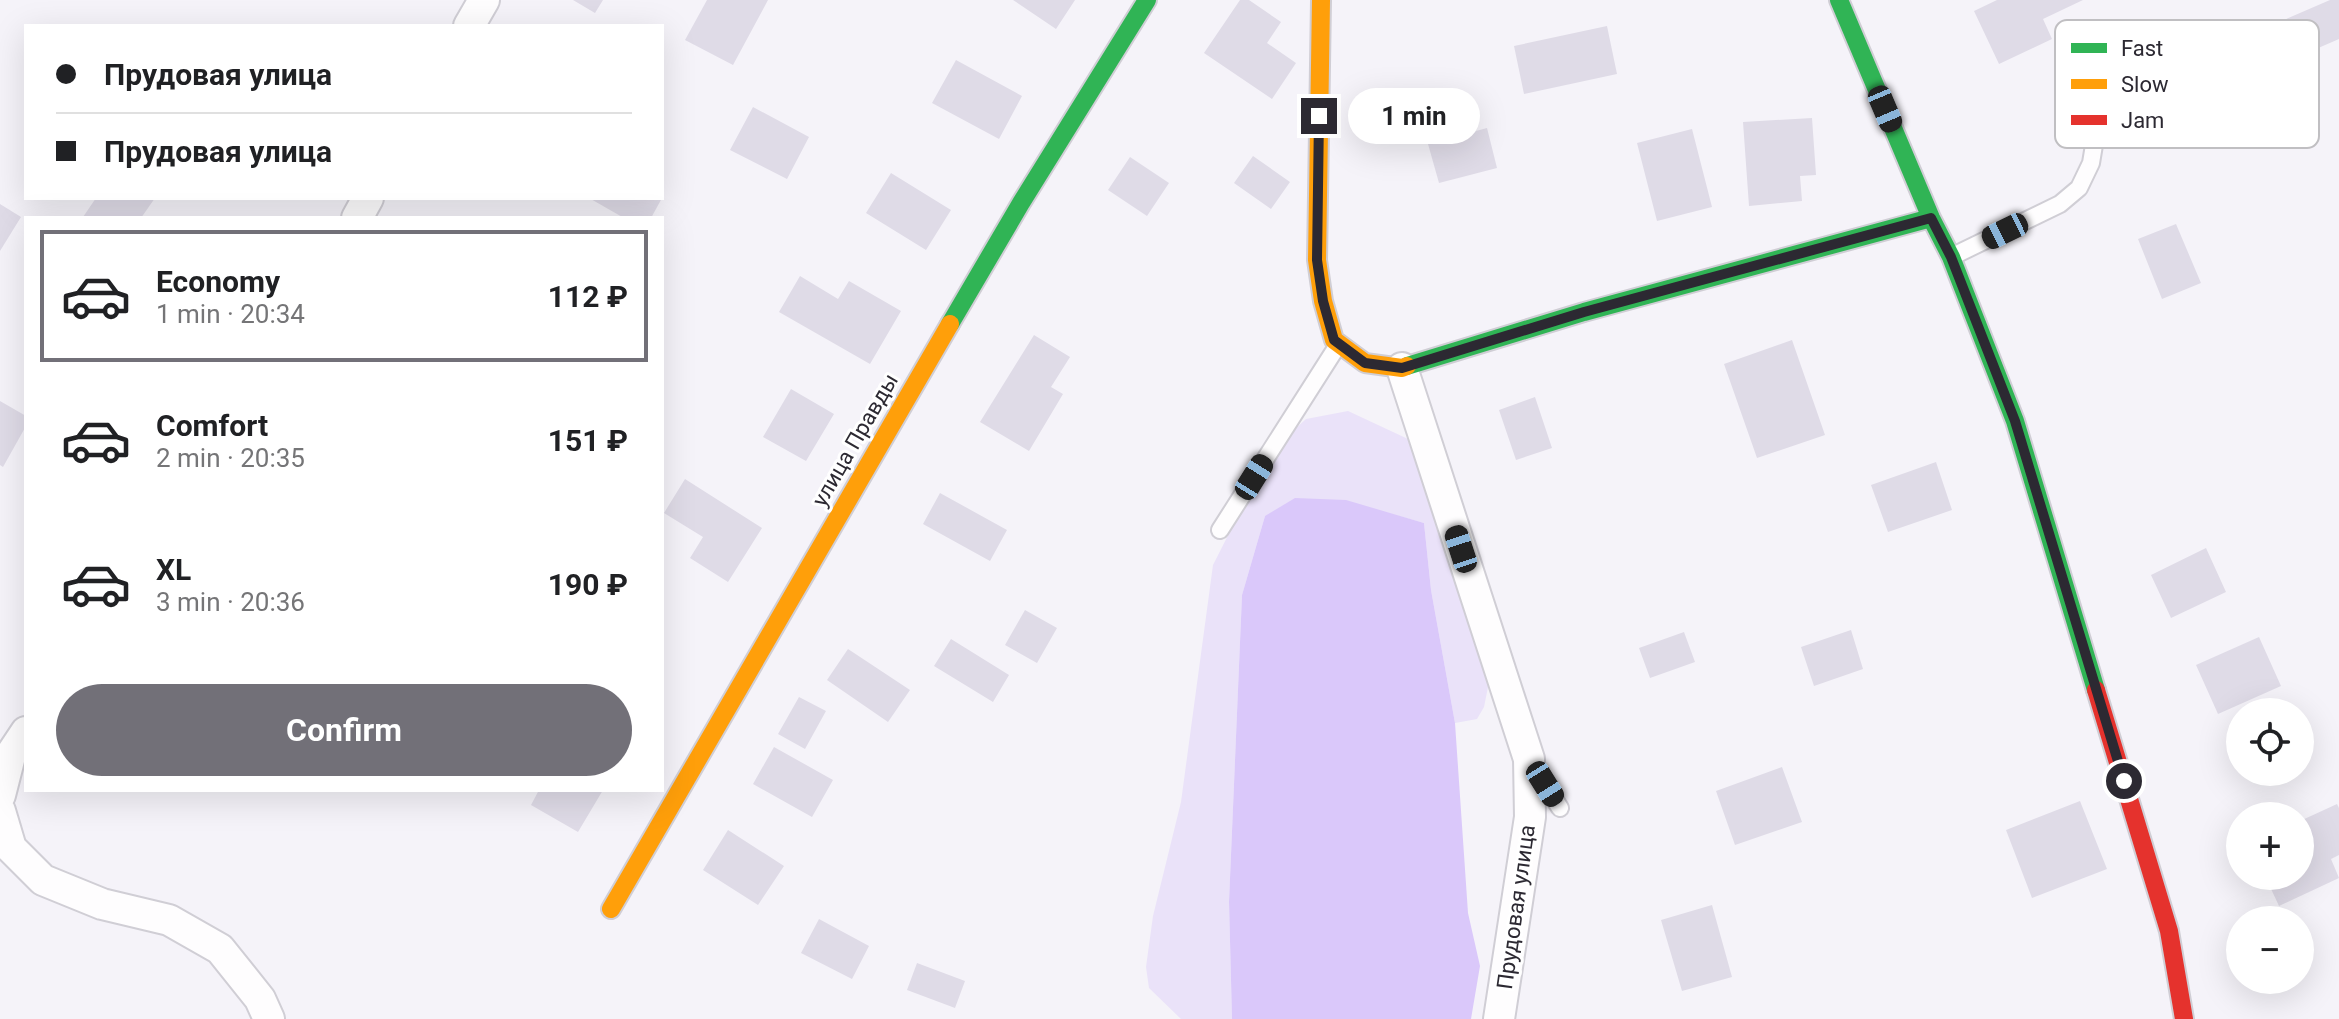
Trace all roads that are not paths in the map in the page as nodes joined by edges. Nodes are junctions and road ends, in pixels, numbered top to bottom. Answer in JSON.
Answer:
{"nodes":[{"id":1,"x":484,"y":0,"type":"edge"},
{"id":2,"x":1147,"y":0,"type":"edge"},
{"id":3,"x":1321,"y":0,"type":"edge"},
{"id":4,"x":1839,"y":0,"type":"edge"},
{"id":5,"x":470,"y":24,"type":"edge"},
{"id":6,"x":2094,"y":148,"type":"edge"},
{"id":7,"x":1931,"y":218,"type":"junction"},
{"id":8,"x":1951,"y":257,"type":"junction"},
{"id":9,"x":1339,"y":344,"type":"junction"},
{"id":10,"x":1402,"y":368,"type":"junction"},
{"id":11,"x":1220,"y":530,"type":"dead end"},
{"id":12,"x":18,"y":744,"type":"edge"},
{"id":13,"x":1529,"y":759,"type":"junction"},
{"id":14,"x":0,"y":795,"type":"edge"},
{"id":15,"x":1560,"y":808,"type":"dead end"},
{"id":16,"x":0,"y":811,"type":"edge"},
{"id":17,"x":611,"y":909,"type":"dead end"},
{"id":18,"x":269,"y":1019,"type":"edge"},
{"id":19,"x":1499,"y":1019,"type":"edge"},
{"id":20,"x":2184,"y":1019,"type":"edge"}],
"edges":[{"from":1,"to":5,"type":"street"},
{"from":2,"to":17,"type":"street","name":"улица Правды"},
{"from":3,"to":9,"type":"street"},
{"from":4,"to":7,"type":"street"},
{"from":6,"to":8,"type":"lane"},
{"from":7,"to":8,"type":"street"},
{"from":7,"to":10,"type":"street"},
{"from":8,"to":20,"type":"street"},
{"from":9,"to":10,"type":"street"},
{"from":9,"to":11,"type":"lane"},
{"from":10,"to":13,"type":"street","name":"Прудовая улица"},
{"from":12,"to":14,"type":"street"},
{"from":13,"to":15,"type":"lane"},
{"from":13,"to":19,"type":"street","name":"Прудовая улица"},
{"from":16,"to":18,"type":"street"}]}
